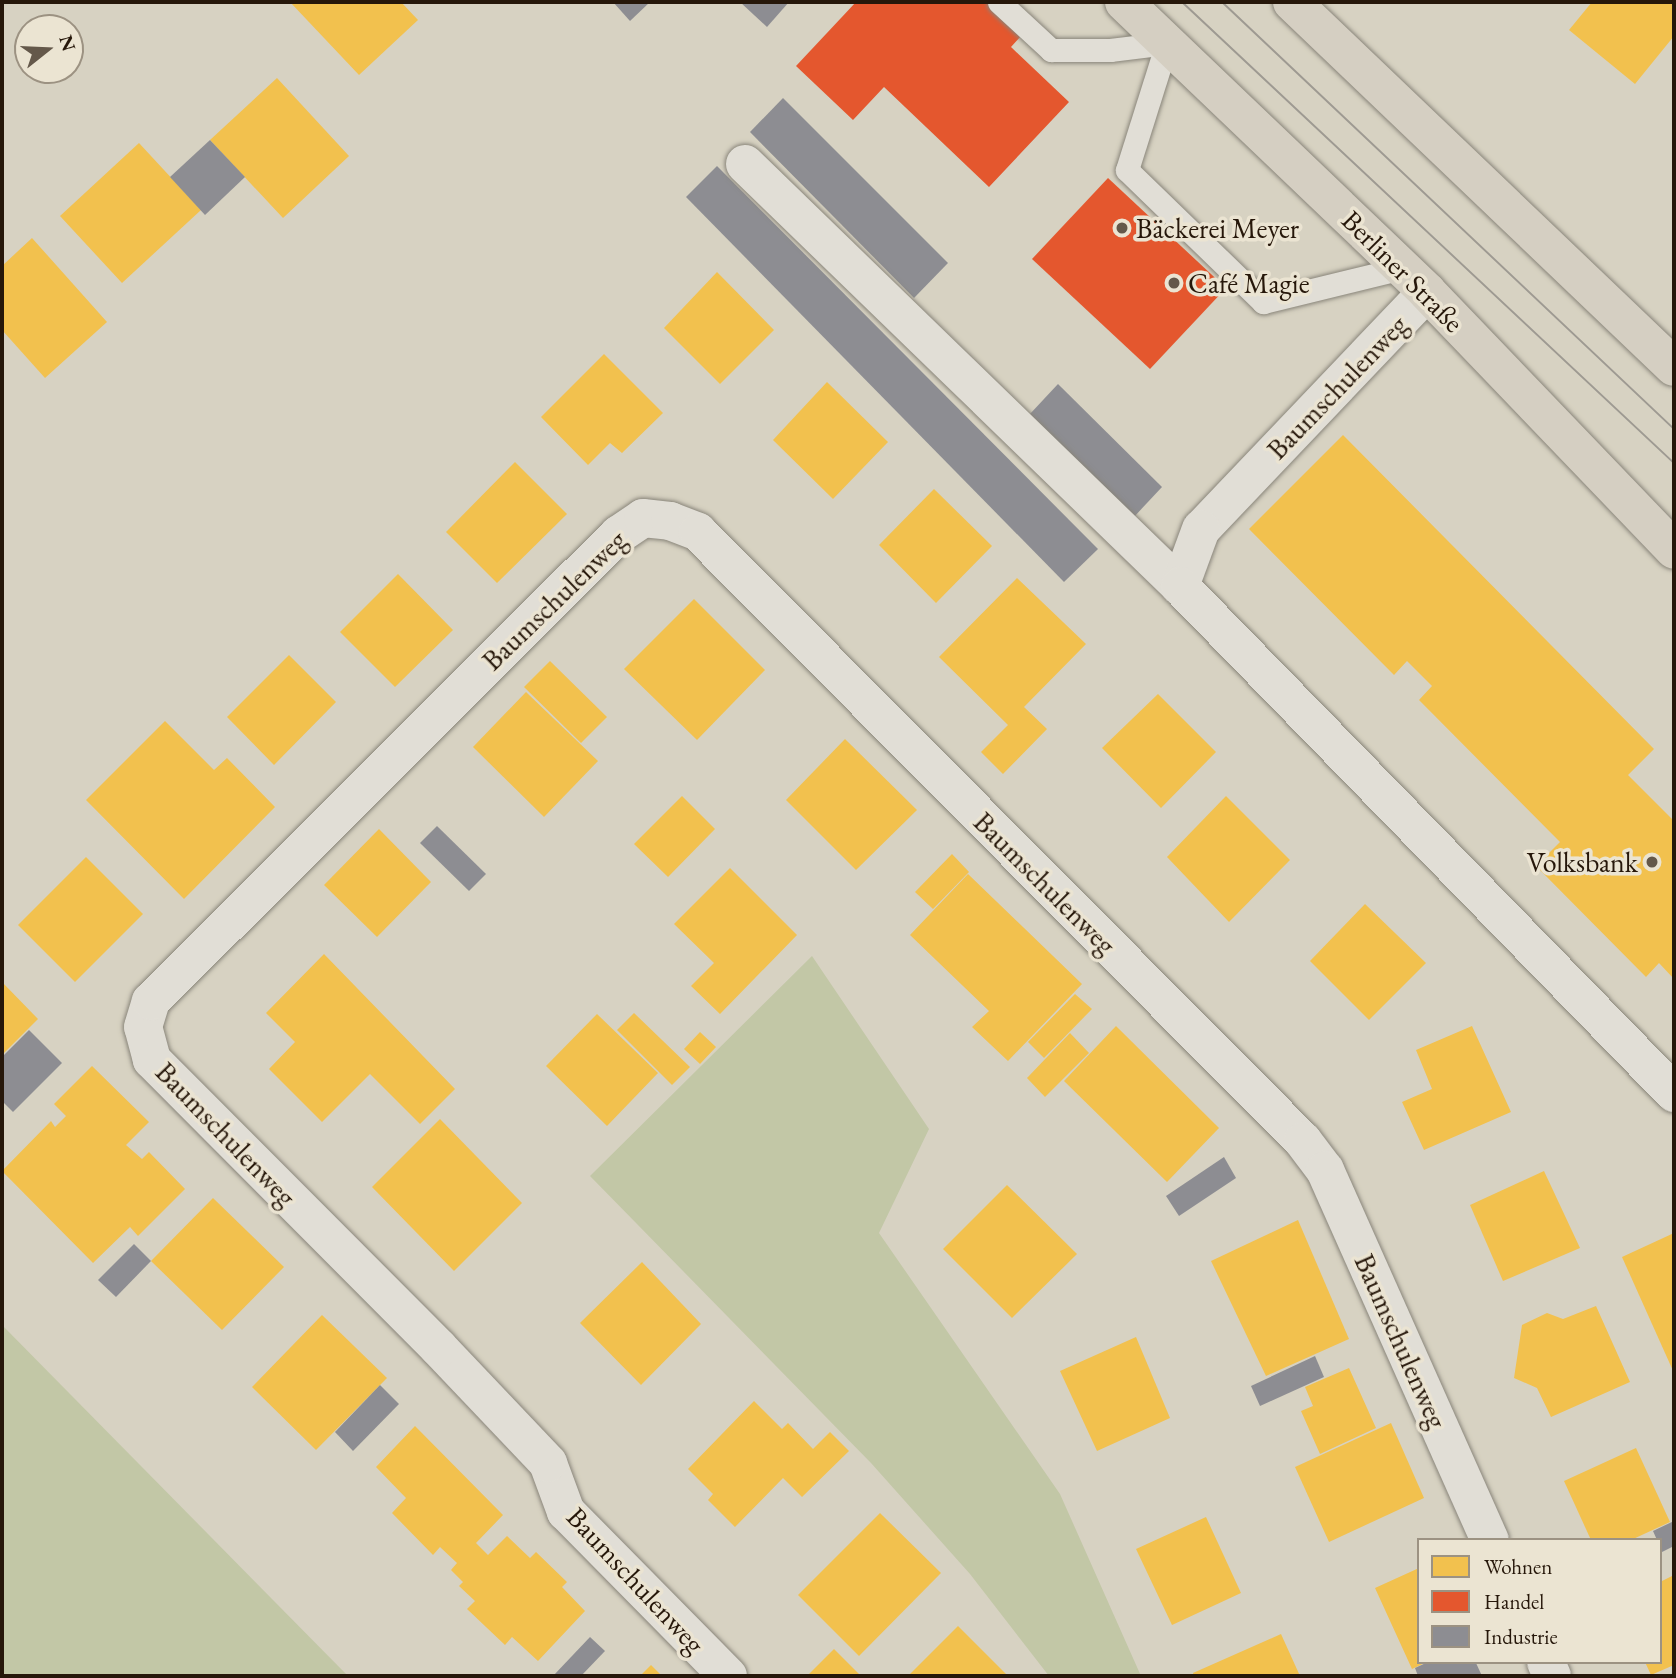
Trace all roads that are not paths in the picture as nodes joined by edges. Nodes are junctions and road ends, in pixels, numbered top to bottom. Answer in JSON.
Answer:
{"nodes":[{"id":1,"x":999,"y":2,"type":"edge"},
{"id":2,"x":1124,"y":2,"type":"edge"},
{"id":3,"x":1292,"y":2,"type":"edge"},
{"id":4,"x":1167,"y":43,"type":"junction"},
{"id":5,"x":745,"y":164,"type":"dead end"},
{"id":6,"x":1414,"y":280,"type":"junction"},
{"id":7,"x":1674,"y":367,"type":"edge"},
{"id":8,"x":1674,"y":550,"type":"edge"},
{"id":9,"x":1180,"y":586,"type":"junction"},
{"id":10,"x":1674,"y":1093,"type":"edge"},
{"id":11,"x":1489,"y":1538,"type":"edge"},
{"id":12,"x":728,"y":1676,"type":"edge"}],
"edges":[{"from":1,"to":4,"type":"lane"},
{"from":2,"to":4,"type":"main road","name":"Berliner Straße"},
{"from":3,"to":7,"type":"main road"},
{"from":4,"to":6,"type":"main road","name":"Berliner Straße"},
{"from":4,"to":6,"type":"lane"},
{"from":5,"to":9,"type":"street"},
{"from":6,"to":8,"type":"main road","name":"Berliner Straße"},
{"from":6,"to":9,"type":"street","name":"Baumschulenweg"},
{"from":9,"to":10,"type":"street"},
{"from":11,"to":12,"type":"street","name":"Baumschulenweg"}]}
